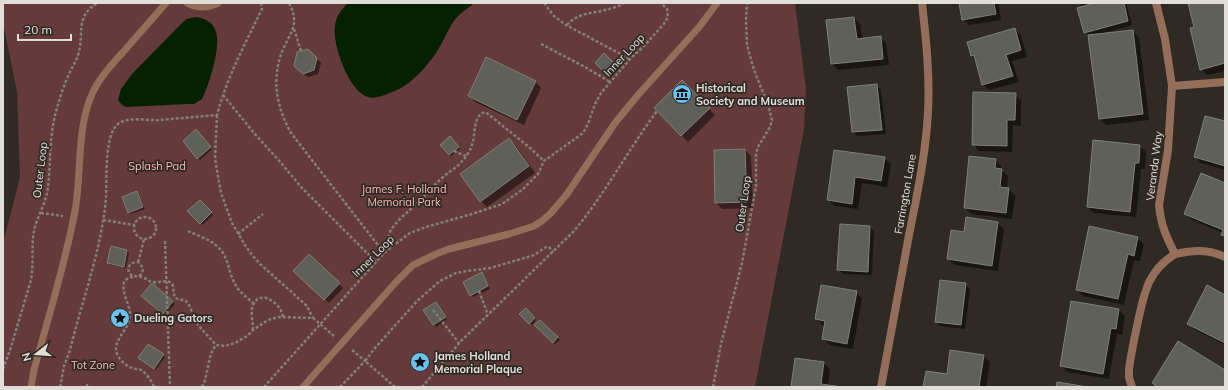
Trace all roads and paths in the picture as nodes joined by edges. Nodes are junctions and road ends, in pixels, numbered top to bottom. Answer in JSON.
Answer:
{"nodes":[{"id":1,"x":97,"y":3,"type":"edge"},
{"id":2,"x":166,"y":3,"type":"edge"},
{"id":3,"x":187,"y":3,"type":"edge"},
{"id":4,"x":218,"y":3,"type":"edge"},
{"id":5,"x":261,"y":3,"type":"edge"},
{"id":6,"x":289,"y":3,"type":"edge"},
{"id":7,"x":544,"y":3,"type":"edge"},
{"id":8,"x":624,"y":3,"type":"edge"},
{"id":9,"x":661,"y":3,"type":"edge"},
{"id":10,"x":717,"y":3,"type":"edge"},
{"id":11,"x":747,"y":3,"type":"edge"},
{"id":12,"x":922,"y":3,"type":"edge"},
{"id":13,"x":1156,"y":3,"type":"edge"},
{"id":14,"x":567,"y":25,"type":"junction"},
{"id":15,"x":294,"y":29,"type":"junction"},
{"id":16,"x":541,"y":44,"type":"dead end"},
{"id":17,"x":301,"y":51,"type":"dead end"},
{"id":18,"x":630,"y":59,"type":"junction"},
{"id":19,"x":610,"y":82,"type":"junction"},
{"id":20,"x":1225,"y":82,"type":"edge"},
{"id":21,"x":1172,"y":86,"type":"junction"},
{"id":22,"x":222,"y":95,"type":"junction"},
{"id":23,"x":657,"y":112,"type":"dead end"},
{"id":24,"x":217,"y":115,"type":"junction"},
{"id":25,"x":454,"y":151,"type":"dead end"},
{"id":26,"x":466,"y":156,"type":"junction"},
{"id":27,"x":544,"y":161,"type":"junction"},
{"id":28,"x":41,"y":213,"type":"junction"},
{"id":29,"x":263,"y":214,"type":"dead end"},
{"id":30,"x":73,"y":218,"type":"junction"},
{"id":31,"x":103,"y":220,"type":"junction"},
{"id":32,"x":134,"y":225,"type":"junction"},
{"id":33,"x":188,"y":231,"type":"dead end"},
{"id":34,"x":238,"y":234,"type":"junction"},
{"id":35,"x":144,"y":239,"type":"junction"},
{"id":36,"x":165,"y":241,"type":"dead end"},
{"id":37,"x":392,"y":247,"type":"junction"},
{"id":38,"x":553,"y":252,"type":"junction"},
{"id":39,"x":384,"y":253,"type":"junction"},
{"id":40,"x":1175,"y":254,"type":"junction"},
{"id":41,"x":1225,"y":257,"type":"edge"},
{"id":42,"x":138,"y":262,"type":"junction"},
{"id":43,"x":376,"y":262,"type":"junction"},
{"id":44,"x":133,"y":276,"type":"junction"},
{"id":45,"x":139,"y":276,"type":"junction"},
{"id":46,"x":166,"y":280,"type":"junction"},
{"id":47,"x":479,"y":291,"type":"dead end"},
{"id":48,"x":253,"y":303,"type":"junction"},
{"id":49,"x":433,"y":310,"type":"dead end"},
{"id":50,"x":488,"y":315,"type":"junction"},
{"id":51,"x":283,"y":317,"type":"junction"},
{"id":52,"x":313,"y":318,"type":"junction"},
{"id":53,"x":321,"y":325,"type":"junction"},
{"id":54,"x":253,"y":330,"type":"junction"},
{"id":55,"x":459,"y":343,"type":"junction"},
{"id":56,"x":216,"y":345,"type":"junction"},
{"id":57,"x":3,"y":369,"type":"edge"},
{"id":58,"x":31,"y":387,"type":"edge"},
{"id":59,"x":60,"y":387,"type":"edge"},
{"id":60,"x":154,"y":387,"type":"edge"},
{"id":61,"x":170,"y":387,"type":"edge"},
{"id":62,"x":202,"y":387,"type":"edge"},
{"id":63,"x":264,"y":387,"type":"edge"},
{"id":64,"x":303,"y":387,"type":"edge"},
{"id":65,"x":395,"y":387,"type":"edge"},
{"id":66,"x":422,"y":387,"type":"edge"},
{"id":67,"x":714,"y":387,"type":"edge"},
{"id":68,"x":881,"y":387,"type":"edge"},
{"id":69,"x":1132,"y":387,"type":"edge"}],
"edges":[{"from":1,"to":28,"type":"path","name":"Outer Loop"},
{"from":2,"to":30,"type":"lane"},
{"from":3,"to":4,"type":"lane"},
{"from":5,"to":22,"type":"path"},
{"from":6,"to":15,"type":"path"},
{"from":7,"to":14,"type":"path"},
{"from":8,"to":14,"type":"path"},
{"from":9,"to":18,"type":"path","name":"Inner Loop"},
{"from":10,"to":64,"type":"lane"},
{"from":11,"to":67,"type":"path","name":"Outer Loop"},
{"from":12,"to":68,"type":"street","name":"Farrington Lane"},
{"from":13,"to":21,"type":"street","name":"Veranda Way"},
{"from":14,"to":18,"type":"path"},
{"from":15,"to":17,"type":"path"},
{"from":15,"to":39,"type":"path"},
{"from":16,"to":19,"type":"path"},
{"from":18,"to":19,"type":"path","name":"Inner Loop"},
{"from":19,"to":27,"type":"path","name":"Inner Loop"},
{"from":20,"to":21,"type":"street"},
{"from":21,"to":40,"type":"street","name":"Veranda Way"},
{"from":22,"to":24,"type":"path"},
{"from":22,"to":43,"type":"path"},
{"from":23,"to":38,"type":"path"},
{"from":24,"to":31,"type":"path"},
{"from":24,"to":34,"type":"path"},
{"from":25,"to":26,"type":"path"},
{"from":26,"to":27,"type":"path"},
{"from":26,"to":37,"type":"path"},
{"from":27,"to":37,"type":"path","name":"Inner Loop"},
{"from":28,"to":30,"type":"path"},
{"from":28,"to":57,"type":"path","name":"Outer Loop"},
{"from":29,"to":34,"type":"path"},
{"from":30,"to":58,"type":"lane"},
{"from":31,"to":32,"type":"path"},
{"from":31,"to":59,"type":"path"},
{"from":32,"to":35,"type":"path"},
{"from":32,"to":35,"type":"path"},
{"from":33,"to":48,"type":"path"},
{"from":34,"to":52,"type":"path"},
{"from":35,"to":42,"type":"path"},
{"from":36,"to":46,"type":"path"},
{"from":37,"to":39,"type":"path","name":"Inner Loop"},
{"from":38,"to":50,"type":"path"},
{"from":38,"to":65,"type":"path"},
{"from":39,"to":43,"type":"path","name":"Inner Loop"},
{"from":40,"to":41,"type":"street"},
{"from":40,"to":69,"type":"street"},
{"from":42,"to":44,"type":"path"},
{"from":42,"to":45,"type":"path"},
{"from":43,"to":53,"type":"path","name":"Inner Loop"},
{"from":44,"to":45,"type":"path"},
{"from":44,"to":60,"type":"path"},
{"from":45,"to":46,"type":"path"},
{"from":46,"to":56,"type":"path"},
{"from":46,"to":61,"type":"path"},
{"from":47,"to":50,"type":"path"},
{"from":48,"to":51,"type":"path"},
{"from":48,"to":54,"type":"path"},
{"from":49,"to":55,"type":"path"},
{"from":50,"to":55,"type":"path"},
{"from":51,"to":52,"type":"path"},
{"from":51,"to":54,"type":"path"},
{"from":52,"to":53,"type":"path"},
{"from":53,"to":63,"type":"path","name":"Inner Loop"},
{"from":54,"to":56,"type":"path"},
{"from":55,"to":66,"type":"path"},
{"from":56,"to":62,"type":"path"}]}
